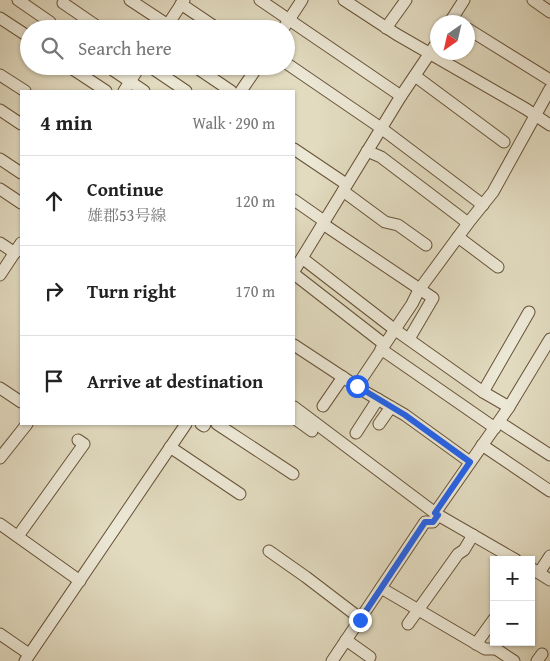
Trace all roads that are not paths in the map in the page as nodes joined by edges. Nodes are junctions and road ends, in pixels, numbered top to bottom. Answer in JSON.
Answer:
{"nodes":[{"id":1,"x":18,"y":0,"type":"edge"},
{"id":2,"x":130,"y":0,"type":"edge"},
{"id":3,"x":260,"y":0,"type":"edge"},
{"id":4,"x":344,"y":0,"type":"edge"},
{"id":5,"x":406,"y":0,"type":"edge"},
{"id":6,"x":463,"y":0,"type":"edge"},
{"id":7,"x":533,"y":0,"type":"edge"},
{"id":8,"x":300,"y":1,"type":"edge"},
{"id":9,"x":179,"y":2,"type":"edge"},
{"id":10,"x":63,"y":3,"type":"dead end"},
{"id":11,"x":360,"y":4,"type":"edge"},
{"id":12,"x":550,"y":12,"type":"edge"},
{"id":13,"x":456,"y":15,"type":"edge"},
{"id":14,"x":0,"y":18,"type":"edge"},
{"id":15,"x":43,"y":20,"type":"edge"},
{"id":16,"x":87,"y":20,"type":"edge"},
{"id":17,"x":157,"y":20,"type":"edge"},
{"id":18,"x":170,"y":20,"type":"edge"},
{"id":19,"x":205,"y":20,"type":"edge"},
{"id":20,"x":282,"y":20,"type":"edge"},
{"id":21,"x":288,"y":20,"type":"edge"},
{"id":22,"x":386,"y":28,"type":"junction"},
{"id":23,"x":295,"y":30,"type":"edge"},
{"id":24,"x":20,"y":31,"type":"edge"},
{"id":25,"x":475,"y":33,"type":"edge"},
{"id":26,"x":430,"y":53,"type":"joint"},
{"id":27,"x":442,"y":60,"type":"edge"},
{"id":28,"x":295,"y":69,"type":"edge"},
{"id":29,"x":0,"y":75,"type":"edge"},
{"id":30,"x":82,"y":75,"type":"edge"},
{"id":31,"x":116,"y":75,"type":"edge"},
{"id":32,"x":134,"y":75,"type":"edge"},
{"id":33,"x":163,"y":75,"type":"edge"},
{"id":34,"x":207,"y":75,"type":"edge"},
{"id":35,"x":252,"y":75,"type":"edge"},
{"id":36,"x":415,"y":76,"type":"junction"},
{"id":37,"x":550,"y":80,"type":"edge"},
{"id":38,"x":127,"y":86,"type":"edge"},
{"id":39,"x":23,"y":90,"type":"edge"},
{"id":40,"x":104,"y":90,"type":"edge"},
{"id":41,"x":141,"y":90,"type":"edge"},
{"id":42,"x":185,"y":90,"type":"edge"},
{"id":43,"x":230,"y":90,"type":"edge"},
{"id":44,"x":242,"y":90,"type":"edge"},
{"id":45,"x":550,"y":90,"type":"edge"},
{"id":46,"x":401,"y":96,"type":"junction"},
{"id":47,"x":3,"y":115,"type":"edge"},
{"id":48,"x":535,"y":115,"type":"junction"},
{"id":49,"x":20,"y":124,"type":"edge"},
{"id":50,"x":550,"y":125,"type":"edge"},
{"id":51,"x":381,"y":128,"type":"junction"},
{"id":52,"x":504,"y":142,"type":"dead end"},
{"id":53,"x":295,"y":150,"type":"edge"},
{"id":54,"x":367,"y":151,"type":"junction"},
{"id":55,"x":0,"y":159,"type":"edge"},
{"id":56,"x":20,"y":172,"type":"edge"},
{"id":57,"x":344,"y":188,"type":"junction"},
{"id":58,"x":3,"y":193,"type":"edge"},
{"id":59,"x":295,"y":201,"type":"edge"},
{"id":60,"x":20,"y":202,"type":"edge"},
{"id":61,"x":483,"y":205,"type":"junction"},
{"id":62,"x":324,"y":222,"type":"junction"},
{"id":63,"x":468,"y":223,"type":"junction"},
{"id":64,"x":458,"y":237,"type":"junction"},
{"id":65,"x":0,"y":242,"type":"edge"},
{"id":66,"x":426,"y":245,"type":"dead end"},
{"id":67,"x":18,"y":248,"type":"edge"},
{"id":68,"x":302,"y":258,"type":"junction"},
{"id":69,"x":498,"y":267,"type":"dead end"},
{"id":70,"x":295,"y":271,"type":"edge"},
{"id":71,"x":0,"y":273,"type":"edge"},
{"id":72,"x":295,"y":274,"type":"edge"},
{"id":73,"x":419,"y":290,"type":"junction"},
{"id":74,"x":529,"y":312,"type":"dead end"},
{"id":75,"x":394,"y":329,"type":"junction"},
{"id":76,"x":409,"y":339,"type":"junction"},
{"id":77,"x":550,"y":339,"type":"edge"},
{"id":78,"x":295,"y":346,"type":"edge"},
{"id":79,"x":383,"y":346,"type":"junction"},
{"id":80,"x":343,"y":377,"type":"junction"},
{"id":81,"x":357,"y":386,"type":"junction"},
{"id":82,"x":0,"y":388,"type":"edge"},
{"id":83,"x":483,"y":392,"type":"junction"},
{"id":84,"x":378,"y":399,"type":"junction"},
{"id":85,"x":20,"y":401,"type":"edge"},
{"id":86,"x":323,"y":406,"type":"dead end"},
{"id":87,"x":391,"y":407,"type":"junction"},
{"id":88,"x":509,"y":407,"type":"junction"},
{"id":89,"x":295,"y":408,"type":"edge"},
{"id":90,"x":295,"y":419,"type":"edge"},
{"id":91,"x":379,"y":424,"type":"dead end"},
{"id":92,"x":26,"y":425,"type":"edge"},
{"id":93,"x":185,"y":425,"type":"edge"},
{"id":94,"x":219,"y":425,"type":"edge"},
{"id":95,"x":497,"y":425,"type":"junction"},
{"id":96,"x":308,"y":432,"type":"dead end"},
{"id":97,"x":356,"y":433,"type":"dead end"},
{"id":98,"x":78,"y":440,"type":"dead end"},
{"id":99,"x":482,"y":445,"type":"junction"},
{"id":100,"x":170,"y":447,"type":"junction"},
{"id":101,"x":550,"y":455,"type":"edge"},
{"id":102,"x":0,"y":458,"type":"edge"},
{"id":103,"x":470,"y":462,"type":"junction"},
{"id":104,"x":293,"y":474,"type":"dead end"},
{"id":105,"x":550,"y":491,"type":"edge"},
{"id":106,"x":240,"y":494,"type":"dead end"},
{"id":107,"x":436,"y":514,"type":"junction"},
{"id":108,"x":0,"y":524,"type":"edge"},
{"id":109,"x":18,"y":536,"type":"junction"},
{"id":110,"x":471,"y":538,"type":"junction"},
{"id":111,"x":270,"y":551,"type":"dead end"},
{"id":112,"x":408,"y":556,"type":"dead end"},
{"id":113,"x":508,"y":556,"type":"edge"},
{"id":114,"x":550,"y":556,"type":"edge"},
{"id":115,"x":535,"y":571,"type":"edge"},
{"id":116,"x":535,"y":572,"type":"edge"},
{"id":117,"x":550,"y":580,"type":"edge"},
{"id":118,"x":80,"y":581,"type":"junction"},
{"id":119,"x":383,"y":589,"type":"junction"},
{"id":120,"x":418,"y":609,"type":"junction"},
{"id":121,"x":360,"y":618,"type":"junction"},
{"id":122,"x":408,"y":624,"type":"dead end"},
{"id":123,"x":490,"y":625,"type":"edge"},
{"id":124,"x":0,"y":634,"type":"edge"},
{"id":125,"x":346,"y":640,"type":"junction"},
{"id":126,"x":476,"y":644,"type":"junction"},
{"id":127,"x":370,"y":657,"type":"dead end"},
{"id":128,"x":27,"y":658,"type":"edge"},
{"id":129,"x":332,"y":661,"type":"edge"},
{"id":130,"x":514,"y":661,"type":"edge"}],
"edges":[{"from":1,"to":15,"type":"street"},
{"from":2,"to":17,"type":"street"},
{"from":3,"to":20,"type":"street"},
{"from":4,"to":11,"type":"street"},
{"from":5,"to":22,"type":"street"},
{"from":6,"to":13,"type":"street"},
{"from":7,"to":12,"type":"street"},
{"from":8,"to":21,"type":"street"},
{"from":9,"to":18,"type":"street"},
{"from":9,"to":19,"type":"street"},
{"from":10,"to":16,"type":"street"},
{"from":11,"to":22,"type":"street"},
{"from":14,"to":24,"type":"street"},
{"from":22,"to":26,"type":"street"},
{"from":23,"to":46,"type":"street"},
{"from":25,"to":37,"type":"street"},
{"from":26,"to":36,"type":"street"},
{"from":27,"to":48,"type":"street"},
{"from":28,"to":51,"type":"street"},
{"from":29,"to":39,"type":"street"},
{"from":30,"to":40,"type":"street"},
{"from":31,"to":38,"type":"street"},
{"from":32,"to":38,"type":"street"},
{"from":33,"to":42,"type":"street"},
{"from":34,"to":43,"type":"street"},
{"from":35,"to":44,"type":"street"},
{"from":36,"to":46,"type":"street"},
{"from":36,"to":52,"type":"street"},
{"from":38,"to":41,"type":"street"},
{"from":45,"to":48,"type":"street"},
{"from":46,"to":51,"type":"street"},
{"from":47,"to":49,"type":"street"},
{"from":48,"to":50,"type":"street"},
{"from":48,"to":61,"type":"street"},
{"from":51,"to":54,"type":"street"},
{"from":51,"to":61,"type":"street"},
{"from":53,"to":57,"type":"street"},
{"from":54,"to":57,"type":"street"},
{"from":54,"to":63,"type":"street"},
{"from":55,"to":56,"type":"street"},
{"from":57,"to":62,"type":"street"},
{"from":57,"to":66,"type":"street"},
{"from":58,"to":60,"type":"street"},
{"from":59,"to":62,"type":"street"},
{"from":61,"to":63,"type":"street"},
{"from":62,"to":68,"type":"street"},
{"from":62,"to":73,"type":"street"},
{"from":63,"to":64,"type":"street"},
{"from":64,"to":69,"type":"street"},
{"from":64,"to":73,"type":"street"},
{"from":65,"to":67,"type":"street"},
{"from":67,"to":71,"type":"street"},
{"from":68,"to":70,"type":"street"},
{"from":68,"to":75,"type":"street"},
{"from":72,"to":79,"type":"street"},
{"from":73,"to":75,"type":"street"},
{"from":73,"to":76,"type":"street"},
{"from":74,"to":83,"type":"street"},
{"from":75,"to":76,"type":"street"},
{"from":75,"to":79,"type":"street"},
{"from":76,"to":83,"type":"street"},
{"from":77,"to":88,"type":"street"},
{"from":78,"to":80,"type":"street"},
{"from":79,"to":81,"type":"street"},
{"from":79,"to":95,"type":"street"},
{"from":80,"to":81,"type":"street"},
{"from":80,"to":86,"type":"street"},
{"from":81,"to":84,"type":"street"},
{"from":82,"to":85,"type":"street"},
{"from":83,"to":88,"type":"street"},
{"from":84,"to":87,"type":"street"},
{"from":84,"to":97,"type":"street"},
{"from":87,"to":91,"type":"street"},
{"from":87,"to":103,"type":"street"},
{"from":88,"to":95,"type":"street"},
{"from":89,"to":107,"type":"street"},
{"from":90,"to":96,"type":"street"},
{"from":92,"to":102,"type":"street"},
{"from":93,"to":100,"type":"street"},
{"from":94,"to":104,"type":"street"},
{"from":95,"to":99,"type":"street"},
{"from":95,"to":101,"type":"street"},
{"from":98,"to":109,"type":"street"},
{"from":99,"to":103,"type":"street"},
{"from":99,"to":105,"type":"street"},
{"from":100,"to":106,"type":"street"},
{"from":100,"to":118,"type":"street"},
{"from":103,"to":107,"type":"street"},
{"from":107,"to":110,"type":"street"},
{"from":107,"to":119,"type":"street"},
{"from":108,"to":109,"type":"street"},
{"from":109,"to":118,"type":"street"},
{"from":110,"to":113,"type":"street"},
{"from":110,"to":120,"type":"street"},
{"from":111,"to":121,"type":"street"},
{"from":112,"to":119,"type":"street"},
{"from":114,"to":115,"type":"street"},
{"from":116,"to":117,"type":"street"},
{"from":118,"to":128,"type":"street"},
{"from":119,"to":120,"type":"street"},
{"from":119,"to":121,"type":"street"},
{"from":120,"to":122,"type":"street"},
{"from":120,"to":126,"type":"street"},
{"from":121,"to":125,"type":"street"},
{"from":123,"to":126,"type":"street"},
{"from":124,"to":128,"type":"street"},
{"from":125,"to":127,"type":"street"},
{"from":125,"to":129,"type":"street"},
{"from":126,"to":130,"type":"street"}]}
